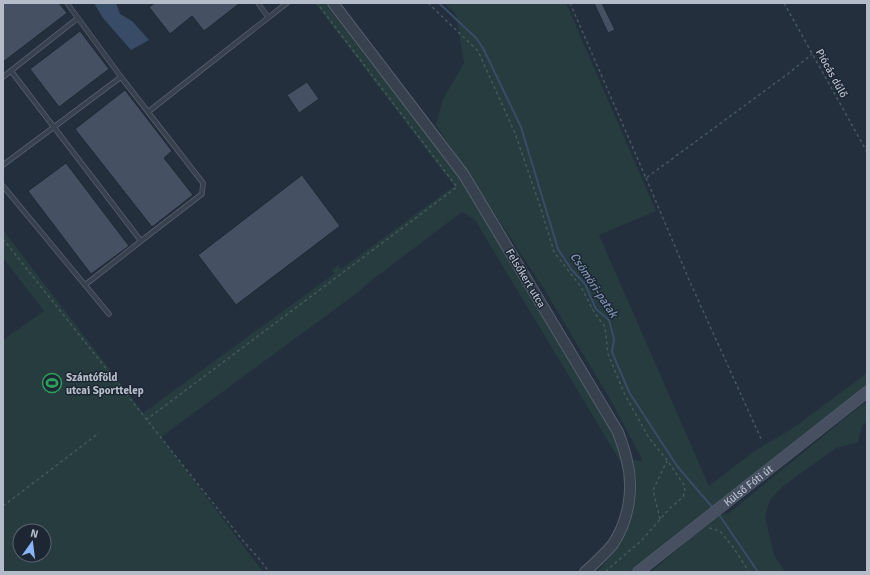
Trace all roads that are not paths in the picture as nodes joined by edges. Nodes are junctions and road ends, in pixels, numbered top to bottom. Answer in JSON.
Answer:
{"nodes":[{"id":1,"x":67,"y":3,"type":"edge"},
{"id":2,"x":258,"y":3,"type":"edge"},
{"id":3,"x":287,"y":3,"type":"edge"},
{"id":4,"x":333,"y":3,"type":"edge"},
{"id":5,"x":268,"y":17,"type":"junction"},
{"id":6,"x":78,"y":18,"type":"junction"},
{"id":7,"x":11,"y":71,"type":"junction"},
{"id":8,"x":3,"y":77,"type":"edge"},
{"id":9,"x":121,"y":77,"type":"junction"},
{"id":10,"x":148,"y":112,"type":"junction"},
{"id":11,"x":54,"y":127,"type":"junction"},
{"id":12,"x":3,"y":164,"type":"edge"},
{"id":13,"x":3,"y":186,"type":"edge"},
{"id":14,"x":141,"y":241,"type":"junction"},
{"id":15,"x":85,"y":285,"type":"junction"},
{"id":16,"x":108,"y":314,"type":"dead end"},
{"id":17,"x":864,"y":395,"type":"edge"},
{"id":18,"x":585,"y":572,"type":"edge"},
{"id":19,"x":638,"y":572,"type":"edge"}],
"edges":[{"from":1,"to":6,"type":"lane"},
{"from":2,"to":5,"type":"lane"},
{"from":3,"to":5,"type":"lane"},
{"from":4,"to":18,"type":"street","name":"Felsőkert utca"},
{"from":5,"to":10,"type":"lane"},
{"from":6,"to":7,"type":"lane"},
{"from":6,"to":9,"type":"lane"},
{"from":7,"to":8,"type":"lane"},
{"from":7,"to":11,"type":"lane"},
{"from":9,"to":10,"type":"lane"},
{"from":9,"to":11,"type":"lane"},
{"from":10,"to":14,"type":"lane"},
{"from":11,"to":12,"type":"lane"},
{"from":11,"to":14,"type":"lane"},
{"from":13,"to":15,"type":"lane"},
{"from":14,"to":15,"type":"lane"},
{"from":15,"to":16,"type":"lane"},
{"from":17,"to":19,"type":"main road","name":"Külső Fóti út"}]}
